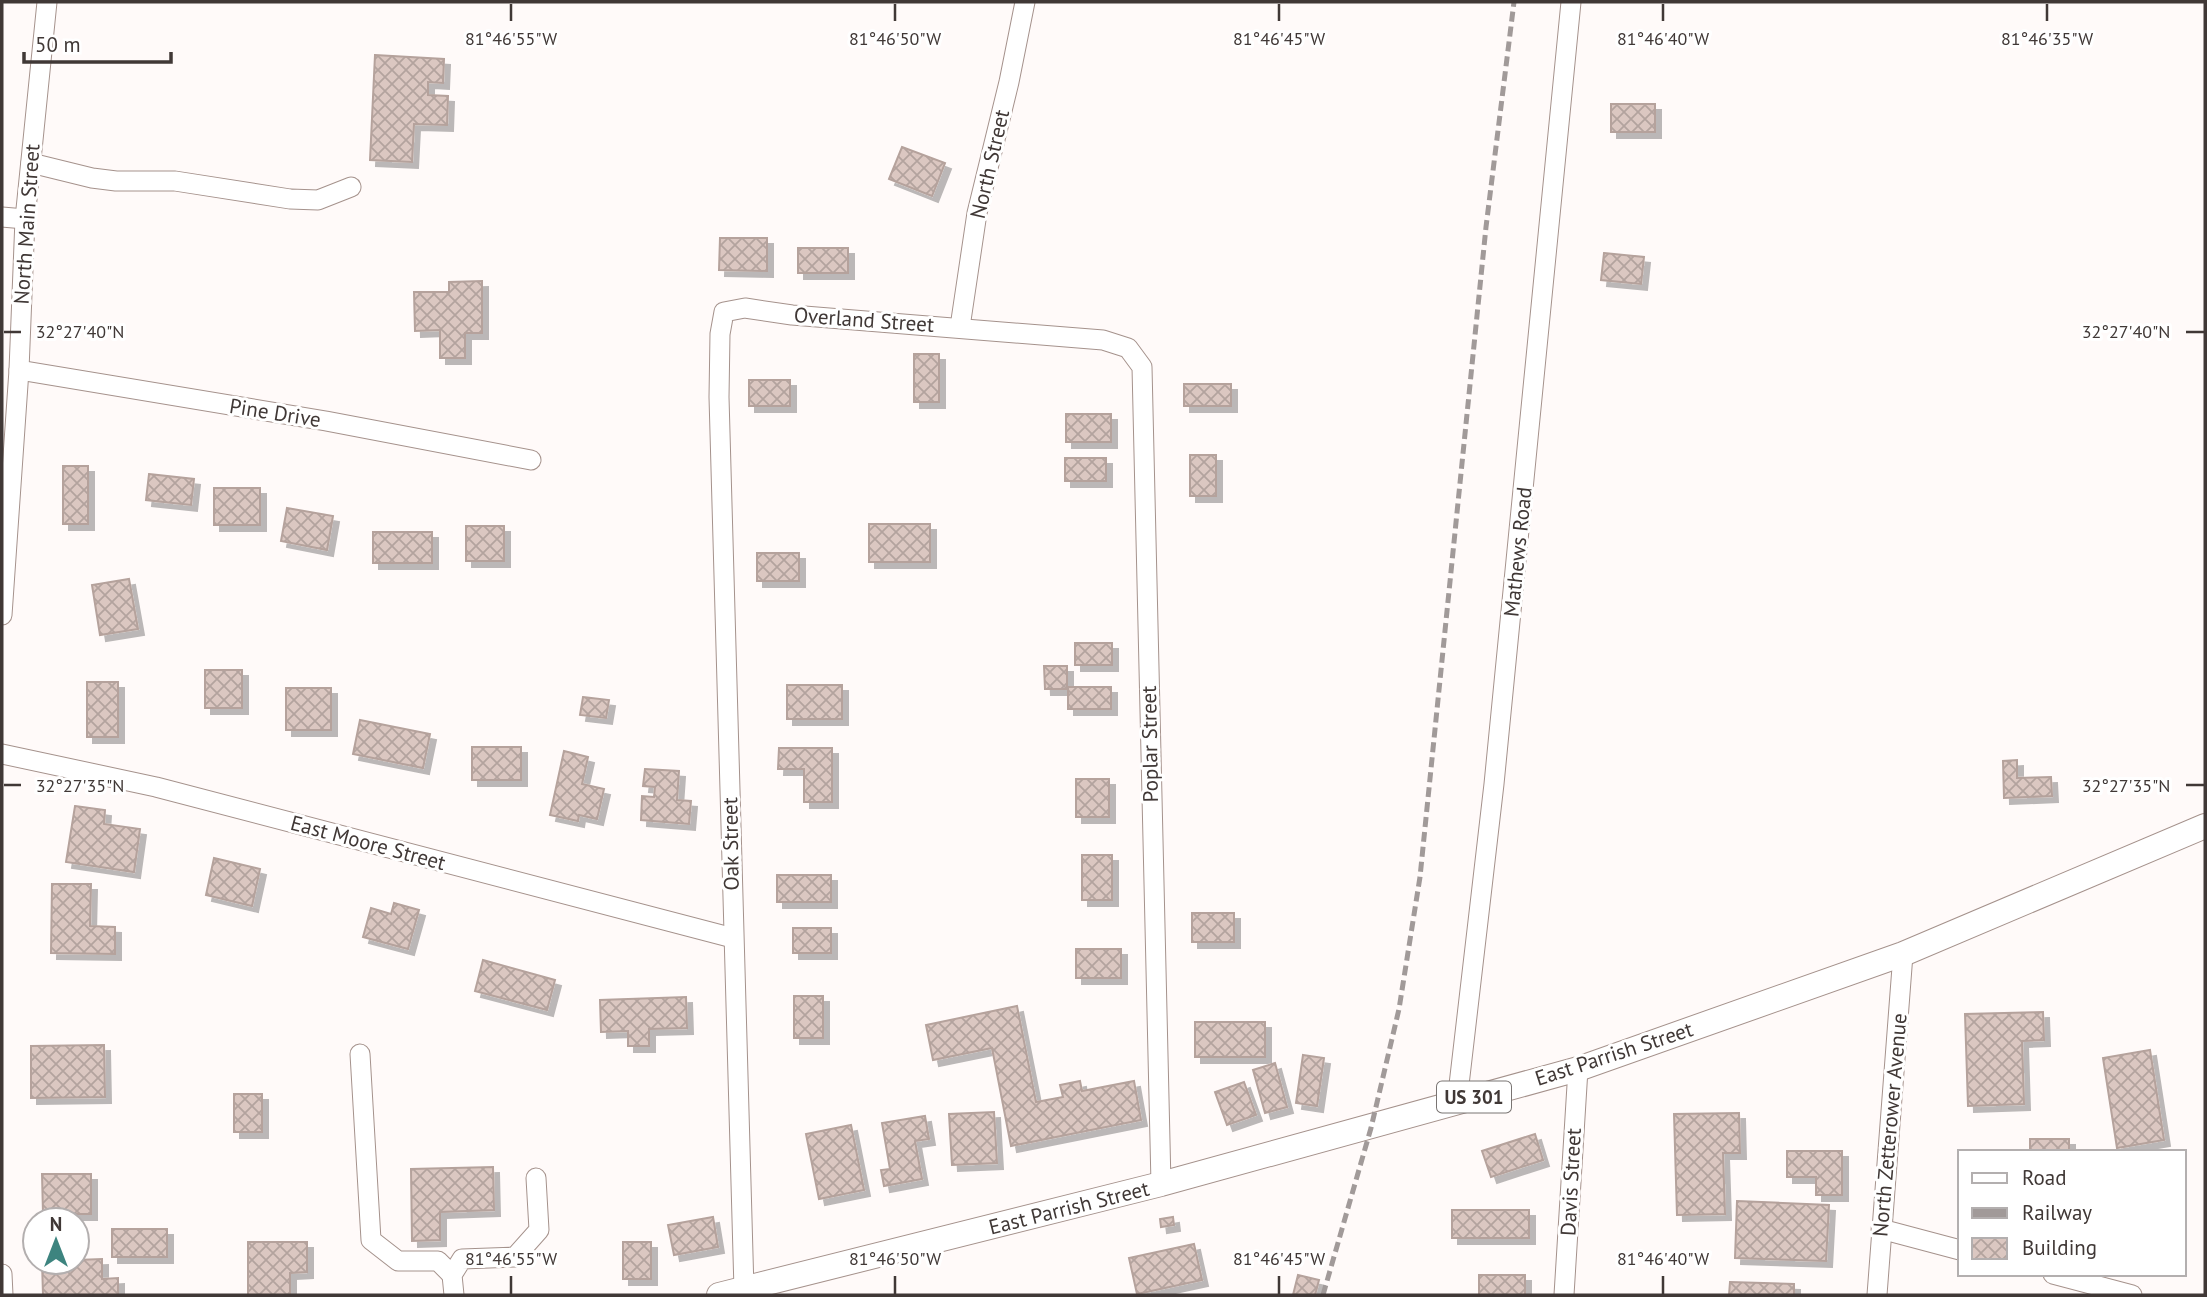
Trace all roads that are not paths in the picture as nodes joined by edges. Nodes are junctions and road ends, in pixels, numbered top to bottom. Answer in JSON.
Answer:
{"nodes":[{"id":1,"x":47,"y":2,"type":"edge"},
{"id":2,"x":1025,"y":2,"type":"edge"},
{"id":3,"x":1572,"y":2,"type":"edge"},
{"id":4,"x":30,"y":163,"type":"junction"},
{"id":5,"x":351,"y":187,"type":"dead end"},
{"id":6,"x":2,"y":217,"type":"edge"},
{"id":7,"x":25,"y":219,"type":"junction"},
{"id":8,"x":960,"y":327,"type":"junction"},
{"id":9,"x":1089,"y":338,"type":"joint"},
{"id":10,"x":19,"y":370,"type":"junction"},
{"id":11,"x":719,"y":397,"type":"joint"},
{"id":12,"x":531,"y":460,"type":"dead end"},
{"id":13,"x":2,"y":615,"type":"edge"},
{"id":14,"x":2,"y":754,"type":"edge"},
{"id":15,"x":2205,"y":825,"type":"edge"},
{"id":16,"x":733,"y":937,"type":"junction"},
{"id":17,"x":1903,"y":954,"type":"junction"},
{"id":18,"x":360,"y":1054,"type":"dead end"},
{"id":19,"x":1578,"y":1069,"type":"junction"},
{"id":20,"x":1457,"y":1102,"type":"junction"},
{"id":21,"x":536,"y":1178,"type":"dead end"},
{"id":22,"x":1161,"y":1184,"type":"junction"},
{"id":23,"x":1881,"y":1228,"type":"junction"},
{"id":24,"x":1958,"y":1249,"type":"edge"},
{"id":25,"x":2,"y":1274,"type":"edge"},
{"id":26,"x":452,"y":1275,"type":"junction"},
{"id":27,"x":2061,"y":1276,"type":"edge"},
{"id":28,"x":744,"y":1290,"type":"junction"},
{"id":29,"x":3,"y":1295,"type":"edge"},
{"id":30,"x":454,"y":1295,"type":"edge"},
{"id":31,"x":719,"y":1295,"type":"edge"},
{"id":32,"x":1564,"y":1295,"type":"edge"},
{"id":33,"x":1877,"y":1295,"type":"edge"},
{"id":34,"x":2132,"y":1295,"type":"edge"}],
"edges":[{"from":1,"to":4,"type":"street","name":"North Main Street"},
{"from":2,"to":8,"type":"street","name":"North Street"},
{"from":3,"to":20,"type":"street","name":"Mathews Road"},
{"from":4,"to":5,"type":"street"},
{"from":4,"to":7,"type":"street","name":"North Main Street"},
{"from":6,"to":7,"type":"street"},
{"from":7,"to":10,"type":"street","name":"North Main Street"},
{"from":8,"to":9,"type":"street","name":"Overland Street"},
{"from":8,"to":11,"type":"street","name":"Overland Street"},
{"from":9,"to":22,"type":"street","name":"Poplar Street"},
{"from":10,"to":12,"type":"street","name":"Pine Drive"},
{"from":10,"to":13,"type":"street","name":"North Main Street"},
{"from":11,"to":16,"type":"street","name":"Oak Street"},
{"from":14,"to":16,"type":"street","name":"East Moore Street"},
{"from":15,"to":17,"type":"main road","name":"East Parrish Street","number":"US 301"},
{"from":16,"to":28,"type":"street","name":"Oak Street"},
{"from":17,"to":19,"type":"main road","name":"East Parrish Street","number":"US 301"},
{"from":17,"to":23,"type":"street","name":"North Zetterower Avenue"},
{"from":18,"to":26,"type":"street"},
{"from":19,"to":20,"type":"main road","name":"East Parrish Street","number":"US 301"},
{"from":19,"to":32,"type":"street","name":"Davis Street"},
{"from":20,"to":22,"type":"main road","name":"East Parrish Street","number":"US 301"},
{"from":21,"to":26,"type":"street"},
{"from":22,"to":28,"type":"main road","name":"East Parrish Street","number":"US 301"},
{"from":23,"to":24,"type":"street"},
{"from":23,"to":33,"type":"street","name":"North Zetterower Avenue"},
{"from":25,"to":29,"type":"street"},
{"from":26,"to":30,"type":"street"},
{"from":27,"to":34,"type":"street"},
{"from":28,"to":31,"type":"main road","name":"East Parrish Street","number":"US 301"}]}
